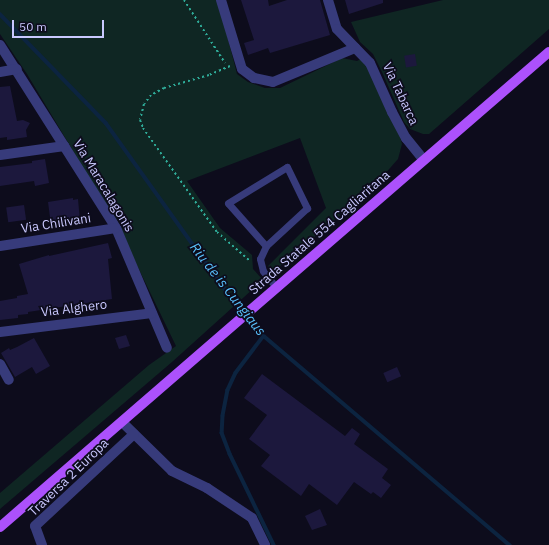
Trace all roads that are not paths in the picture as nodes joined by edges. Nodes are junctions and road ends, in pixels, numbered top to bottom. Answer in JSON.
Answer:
{"nodes":[{"id":1,"x":221,"y":0,"type":"edge"},
{"id":2,"x":328,"y":0,"type":"edge"},
{"id":3,"x":0,"y":45,"type":"edge"},
{"id":4,"x":355,"y":48,"type":"junction"},
{"id":5,"x":549,"y":52,"type":"edge"},
{"id":6,"x":17,"y":69,"type":"junction"},
{"id":7,"x":0,"y":72,"type":"edge"},
{"id":8,"x":64,"y":146,"type":"junction"},
{"id":9,"x":0,"y":155,"type":"edge"},
{"id":10,"x":424,"y":160,"type":"junction"},
{"id":11,"x":116,"y":228,"type":"junction"},
{"id":12,"x":0,"y":246,"type":"edge"},
{"id":13,"x":266,"y":246,"type":"junction"},
{"id":14,"x":277,"y":288,"type":"junction"},
{"id":15,"x":152,"y":312,"type":"junction"},
{"id":16,"x":0,"y":332,"type":"edge"},
{"id":17,"x":167,"y":348,"type":"dead end"},
{"id":18,"x":0,"y":364,"type":"edge"},
{"id":19,"x":9,"y":380,"type":"dead end"},
{"id":20,"x":122,"y":422,"type":"junction"},
{"id":21,"x":134,"y":434,"type":"junction"},
{"id":22,"x":0,"y":527,"type":"edge"},
{"id":23,"x":42,"y":545,"type":"edge"},
{"id":24,"x":265,"y":545,"type":"edge"}],
"edges":[{"from":1,"to":4,"type":"street"},
{"from":2,"to":4,"type":"street","name":"Via Tabarca"},
{"from":3,"to":6,"type":"street","name":"Via Maracalagonis"},
{"from":4,"to":10,"type":"street","name":"Via Tabarca"},
{"from":5,"to":10,"type":"main road","name":"Strada Statale 554 Cagliaritana"},
{"from":6,"to":7,"type":"street"},
{"from":6,"to":8,"type":"street","name":"Via Maracalagonis"},
{"from":8,"to":9,"type":"street"},
{"from":8,"to":11,"type":"street","name":"Via Maracalagonis"},
{"from":10,"to":14,"type":"main road","name":"Strada Statale 554 Cagliaritana"},
{"from":11,"to":12,"type":"street","name":"Via Chilivani"},
{"from":11,"to":15,"type":"street","name":"Via Maracalagonis"},
{"from":13,"to":13,"type":"lane"},
{"from":13,"to":14,"type":"lane"},
{"from":14,"to":20,"type":"main road","name":"Strada Statale 554 Cagliaritana"},
{"from":15,"to":16,"type":"street","name":"Via Alghero"},
{"from":15,"to":17,"type":"street","name":"Via Maracalagonis"},
{"from":18,"to":19,"type":"street"},
{"from":20,"to":21,"type":"street"},
{"from":20,"to":22,"type":"main road","name":"Strada Statale 554 Cagliaritana"},
{"from":21,"to":23,"type":"street","name":"Traversa 2 Europa"},
{"from":21,"to":24,"type":"street"}]}
